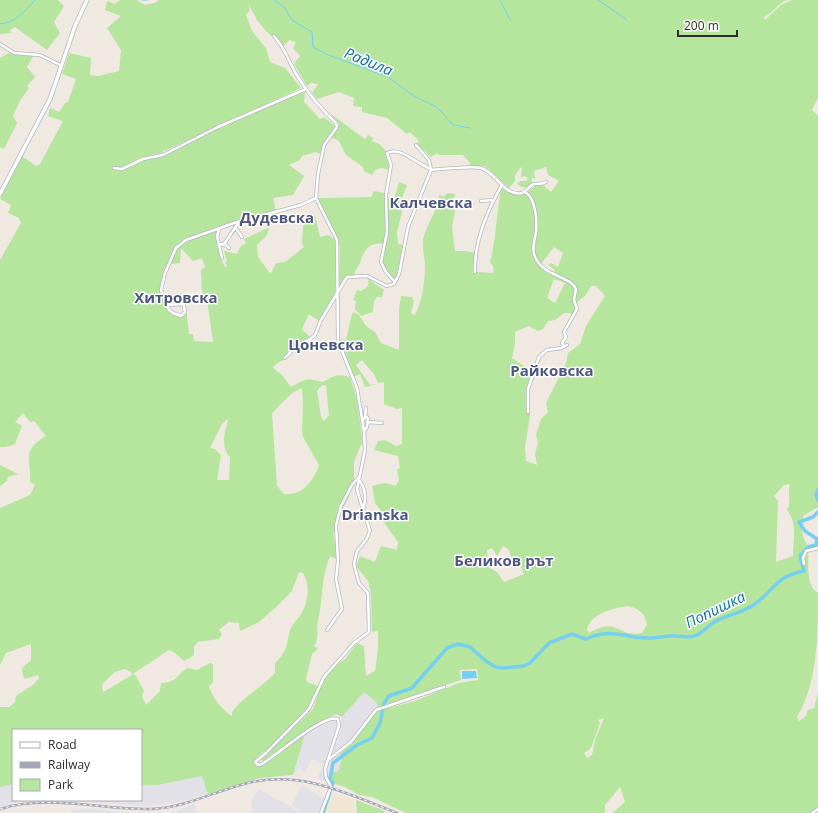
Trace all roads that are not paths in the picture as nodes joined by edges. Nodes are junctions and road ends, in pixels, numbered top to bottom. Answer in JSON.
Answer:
{"nodes":[{"id":1,"x":87,"y":0,"type":"edge"},
{"id":2,"x":274,"y":36,"type":"dead end"},
{"id":3,"x":0,"y":44,"type":"edge"},
{"id":4,"x":62,"y":67,"type":"junction"},
{"id":5,"x":306,"y":89,"type":"junction"},
{"id":6,"x":416,"y":145,"type":"dead end"},
{"id":7,"x":114,"y":168,"type":"dead end"},
{"id":8,"x":431,"y":169,"type":"junction"},
{"id":9,"x":546,"y":182,"type":"dead end"},
{"id":10,"x":502,"y":185,"type":"junction"},
{"id":11,"x":524,"y":192,"type":"junction"},
{"id":12,"x":0,"y":194,"type":"edge"},
{"id":13,"x":316,"y":198,"type":"junction"},
{"id":14,"x":493,"y":200,"type":"junction"},
{"id":15,"x":481,"y":201,"type":"dead end"},
{"id":16,"x":240,"y":221,"type":"junction"},
{"id":17,"x":235,"y":226,"type":"junction"},
{"id":18,"x":219,"y":229,"type":"junction"},
{"id":19,"x":242,"y":238,"type":"dead end"},
{"id":20,"x":219,"y":244,"type":"junction"},
{"id":21,"x":224,"y":244,"type":"junction"},
{"id":22,"x":229,"y":248,"type":"dead end"},
{"id":23,"x":222,"y":258,"type":"dead end"},
{"id":24,"x":475,"y":272,"type":"dead end"},
{"id":25,"x":396,"y":282,"type":"junction"},
{"id":26,"x":182,"y":296,"type":"dead end"},
{"id":27,"x":337,"y":296,"type":"junction"},
{"id":28,"x":184,"y":304,"type":"junction"},
{"id":29,"x":166,"y":305,"type":"junction"},
{"id":30,"x":307,"y":341,"type":"junction"},
{"id":31,"x":311,"y":349,"type":"dead end"},
{"id":32,"x":285,"y":358,"type":"dead end"},
{"id":33,"x":366,"y":408,"type":"dead end"},
{"id":34,"x":528,"y":412,"type":"dead end"},
{"id":35,"x":364,"y":418,"type":"junction"},
{"id":36,"x":368,"y":422,"type":"junction"},
{"id":37,"x":382,"y":423,"type":"dead end"},
{"id":38,"x":364,"y":431,"type":"junction"},
{"id":39,"x":359,"y":478,"type":"junction"},
{"id":40,"x":363,"y":509,"type":"junction"},
{"id":41,"x":818,"y":548,"type":"edge"},
{"id":42,"x":804,"y":564,"type":"dead end"},
{"id":43,"x":327,"y":630,"type":"dead end"},
{"id":44,"x":444,"y":687,"type":"dead end"},
{"id":45,"x":327,"y":760,"type":"junction"},
{"id":46,"x":818,"y":809,"type":"edge"},
{"id":47,"x":321,"y":813,"type":"edge"},
{"id":48,"x":812,"y":813,"type":"edge"}],
"edges":[{"from":1,"to":4,"type":"street"},
{"from":2,"to":5,"type":"street"},
{"from":3,"to":4,"type":"street"},
{"from":4,"to":12,"type":"street"},
{"from":5,"to":7,"type":"street"},
{"from":5,"to":13,"type":"street"},
{"from":6,"to":8,"type":"street"},
{"from":8,"to":10,"type":"street"},
{"from":8,"to":25,"type":"street"},
{"from":8,"to":25,"type":"street"},
{"from":9,"to":11,"type":"street"},
{"from":10,"to":11,"type":"street"},
{"from":10,"to":14,"type":"street"},
{"from":11,"to":34,"type":"street"},
{"from":13,"to":16,"type":"street"},
{"from":13,"to":27,"type":"street"},
{"from":14,"to":15,"type":"street"},
{"from":14,"to":24,"type":"street"},
{"from":16,"to":17,"type":"street"},
{"from":16,"to":18,"type":"street"},
{"from":17,"to":19,"type":"street"},
{"from":17,"to":21,"type":"street"},
{"from":18,"to":20,"type":"street"},
{"from":18,"to":29,"type":"street"},
{"from":20,"to":21,"type":"street"},
{"from":20,"to":23,"type":"street"},
{"from":21,"to":22,"type":"street"},
{"from":25,"to":27,"type":"street"},
{"from":26,"to":28,"type":"street"},
{"from":27,"to":30,"type":"street"},
{"from":27,"to":35,"type":"street"},
{"from":28,"to":29,"type":"street"},
{"from":28,"to":29,"type":"street"},
{"from":30,"to":31,"type":"street"},
{"from":30,"to":32,"type":"street"},
{"from":33,"to":35,"type":"street"},
{"from":35,"to":36,"type":"street"},
{"from":35,"to":38,"type":"street"},
{"from":36,"to":37,"type":"street"},
{"from":36,"to":38,"type":"street"},
{"from":38,"to":39,"type":"street"},
{"from":39,"to":40,"type":"street"},
{"from":39,"to":40,"type":"street"},
{"from":39,"to":43,"type":"street"},
{"from":40,"to":45,"type":"street"},
{"from":41,"to":42,"type":"street"},
{"from":44,"to":45,"type":"street"},
{"from":45,"to":47,"type":"street"},
{"from":46,"to":48,"type":"street"}]}
